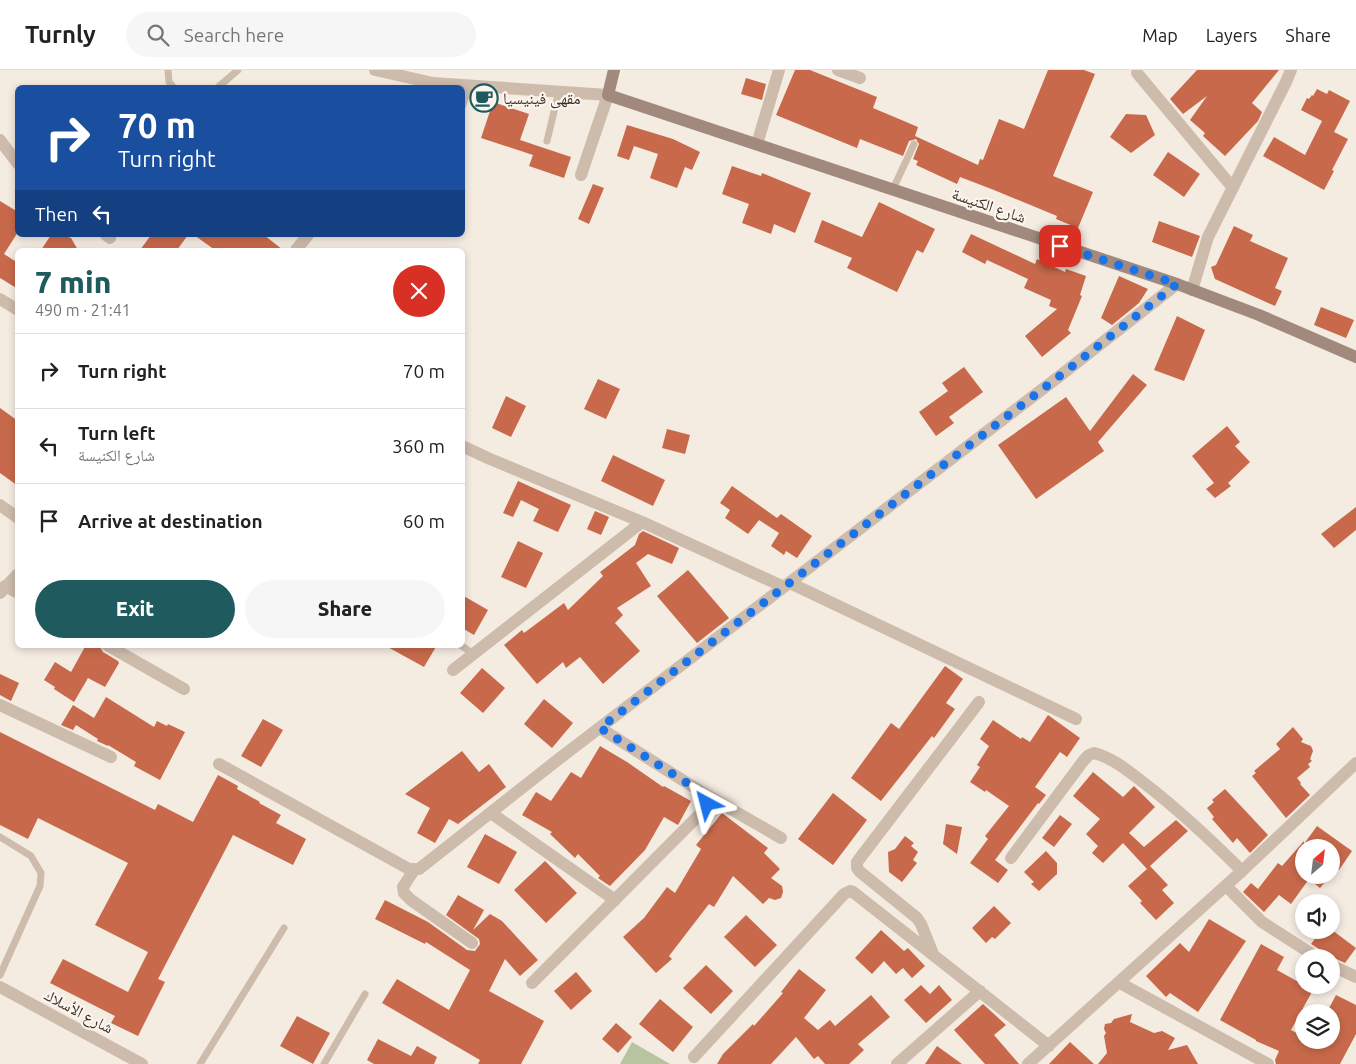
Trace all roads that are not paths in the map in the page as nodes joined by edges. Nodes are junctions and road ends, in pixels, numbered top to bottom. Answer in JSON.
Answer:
{"nodes":[{"id":1,"x":168,"y":70,"type":"edge"},
{"id":2,"x":238,"y":70,"type":"edge"},
{"id":3,"x":375,"y":70,"type":"edge"},
{"id":4,"x":614,"y":70,"type":"edge"},
{"id":5,"x":779,"y":70,"type":"edge"},
{"id":6,"x":838,"y":70,"type":"edge"},
{"id":7,"x":1291,"y":70,"type":"edge"},
{"id":8,"x":1137,"y":73,"type":"dead end"},
{"id":9,"x":415,"y":75,"type":"edge"},
{"id":10,"x":860,"y":78,"type":"dead end"},
{"id":11,"x":172,"y":85,"type":"edge"},
{"id":12,"x":220,"y":85,"type":"edge"},
{"id":13,"x":431,"y":85,"type":"edge"},
{"id":14,"x":465,"y":86,"type":"edge"},
{"id":15,"x":470,"y":86,"type":"junction"},
{"id":16,"x":559,"y":92,"type":"junction"},
{"id":17,"x":608,"y":95,"type":"junction"},
{"id":18,"x":465,"y":99,"type":"edge"},
{"id":19,"x":0,"y":140,"type":"edge"},
{"id":20,"x":547,"y":141,"type":"dead end"},
{"id":21,"x":757,"y":144,"type":"junction"},
{"id":22,"x":914,"y":144,"type":"dead end"},
{"id":23,"x":15,"y":160,"type":"edge"},
{"id":24,"x":581,"y":175,"type":"dead end"},
{"id":25,"x":1233,"y":188,"type":"junction"},
{"id":26,"x":893,"y":189,"type":"junction"},
{"id":27,"x":306,"y":237,"type":"edge"},
{"id":28,"x":298,"y":248,"type":"edge"},
{"id":29,"x":1177,"y":284,"type":"junction"},
{"id":30,"x":1192,"y":290,"type":"junction"},
{"id":31,"x":0,"y":299,"type":"edge"},
{"id":32,"x":15,"y":308,"type":"edge"},
{"id":33,"x":1356,"y":357,"type":"edge"},
{"id":34,"x":465,"y":447,"type":"edge"},
{"id":35,"x":0,"y":506,"type":"edge"},
{"id":36,"x":15,"y":516,"type":"edge"},
{"id":37,"x":642,"y":522,"type":"junction"},
{"id":38,"x":15,"y":577,"type":"edge"},
{"id":39,"x":787,"y":585,"type":"junction"},
{"id":40,"x":3,"y":590,"type":"edge"},
{"id":41,"x":112,"y":648,"type":"edge"},
{"id":42,"x":465,"y":648,"type":"edge"},
{"id":43,"x":474,"y":654,"type":"junction"},
{"id":44,"x":452,"y":670,"type":"dead end"},
{"id":45,"x":184,"y":689,"type":"dead end"},
{"id":46,"x":979,"y":702,"type":"dead end"},
{"id":47,"x":0,"y":705,"type":"edge"},
{"id":48,"x":1076,"y":719,"type":"dead end"},
{"id":49,"x":600,"y":728,"type":"junction"},
{"id":50,"x":111,"y":757,"type":"dead end"},
{"id":51,"x":219,"y":764,"type":"dead end"},
{"id":52,"x":1356,"y":764,"type":"edge"},
{"id":53,"x":703,"y":793,"type":"junction"},
{"id":54,"x":491,"y":813,"type":"junction"},
{"id":55,"x":0,"y":837,"type":"edge"},
{"id":56,"x":780,"y":838,"type":"dead end"},
{"id":57,"x":1010,"y":858,"type":"dead end"},
{"id":58,"x":414,"y":870,"type":"junction"},
{"id":59,"x":1242,"y":871,"type":"junction"},
{"id":60,"x":1226,"y":886,"type":"junction"},
{"id":61,"x":615,"y":900,"type":"junction"},
{"id":62,"x":284,"y":928,"type":"dead end"},
{"id":63,"x":472,"y":942,"type":"dead end"},
{"id":64,"x":1304,"y":949,"type":"edge"},
{"id":65,"x":933,"y":954,"type":"junction"},
{"id":66,"x":1340,"y":969,"type":"edge"},
{"id":67,"x":0,"y":975,"type":"edge"},
{"id":68,"x":1356,"y":977,"type":"edge"},
{"id":69,"x":532,"y":983,"type":"dead end"},
{"id":70,"x":1120,"y":983,"type":"junction"},
{"id":71,"x":0,"y":987,"type":"edge"},
{"id":72,"x":980,"y":991,"type":"junction"},
{"id":73,"x":365,"y":994,"type":"dead end"},
{"id":74,"x":1048,"y":1046,"type":"junction"},
{"id":75,"x":694,"y":1057,"type":"dead end"},
{"id":76,"x":139,"y":1063,"type":"edge"},
{"id":77,"x":200,"y":1064,"type":"edge"},
{"id":78,"x":324,"y":1064,"type":"edge"},
{"id":79,"x":897,"y":1064,"type":"edge"},
{"id":80,"x":1028,"y":1064,"type":"edge"},
{"id":81,"x":1268,"y":1064,"type":"edge"}],
"edges":[{"from":1,"to":11,"type":"lane"},
{"from":2,"to":12,"type":"lane"},
{"from":3,"to":9,"type":"street"},
{"from":4,"to":17,"type":"main road"},
{"from":5,"to":21,"type":"street"},
{"from":6,"to":10,"type":"street"},
{"from":7,"to":25,"type":"street"},
{"from":8,"to":25,"type":"street"},
{"from":9,"to":13,"type":"street"},
{"from":14,"to":15,"type":"street"},
{"from":15,"to":16,"type":"street"},
{"from":15,"to":18,"type":"lane"},
{"from":16,"to":17,"type":"street"},
{"from":16,"to":20,"type":"lane"},
{"from":17,"to":21,"type":"main road","name":"شارع الكنيسة"},
{"from":17,"to":24,"type":"street"},
{"from":19,"to":23,"type":"street"},
{"from":21,"to":26,"type":"main road","name":"شارع الكنيسة"},
{"from":22,"to":26,"type":"lane"},
{"from":25,"to":30,"type":"street"},
{"from":26,"to":29,"type":"main road","name":"شارع الكنيسة"},
{"from":27,"to":28,"type":"street"},
{"from":29,"to":30,"type":"main road","name":"شارع الكنيسة"},
{"from":29,"to":39,"type":"street"},
{"from":30,"to":33,"type":"main road","name":"شارع الكنيسة"},
{"from":31,"to":32,"type":"street"},
{"from":34,"to":37,"type":"street"},
{"from":35,"to":36,"type":"street"},
{"from":37,"to":39,"type":"street"},
{"from":37,"to":43,"type":"street"},
{"from":38,"to":40,"type":"street"},
{"from":39,"to":48,"type":"street"},
{"from":39,"to":49,"type":"street"},
{"from":41,"to":45,"type":"street"},
{"from":42,"to":43,"type":"lane"},
{"from":43,"to":44,"type":"street"},
{"from":46,"to":65,"type":"street"},
{"from":47,"to":50,"type":"street"},
{"from":49,"to":53,"type":"street"},
{"from":49,"to":54,"type":"street"},
{"from":51,"to":58,"type":"street"},
{"from":52,"to":59,"type":"street"},
{"from":53,"to":56,"type":"street"},
{"from":53,"to":61,"type":"street"},
{"from":54,"to":58,"type":"street"},
{"from":54,"to":61,"type":"street"},
{"from":55,"to":67,"type":"lane"},
{"from":57,"to":59,"type":"street"},
{"from":58,"to":63,"type":"street"},
{"from":59,"to":60,"type":"street"},
{"from":60,"to":64,"type":"street"},
{"from":60,"to":70,"type":"street"},
{"from":61,"to":69,"type":"street"},
{"from":62,"to":77,"type":"lane"},
{"from":65,"to":72,"type":"street"},
{"from":65,"to":75,"type":"street"},
{"from":66,"to":68,"type":"street"},
{"from":70,"to":74,"type":"street"},
{"from":70,"to":81,"type":"street"},
{"from":71,"to":76,"type":"street","name":"شارع الأسلاك"},
{"from":72,"to":74,"type":"street"},
{"from":72,"to":79,"type":"street"},
{"from":73,"to":78,"type":"lane"},
{"from":74,"to":80,"type":"street"}]}
